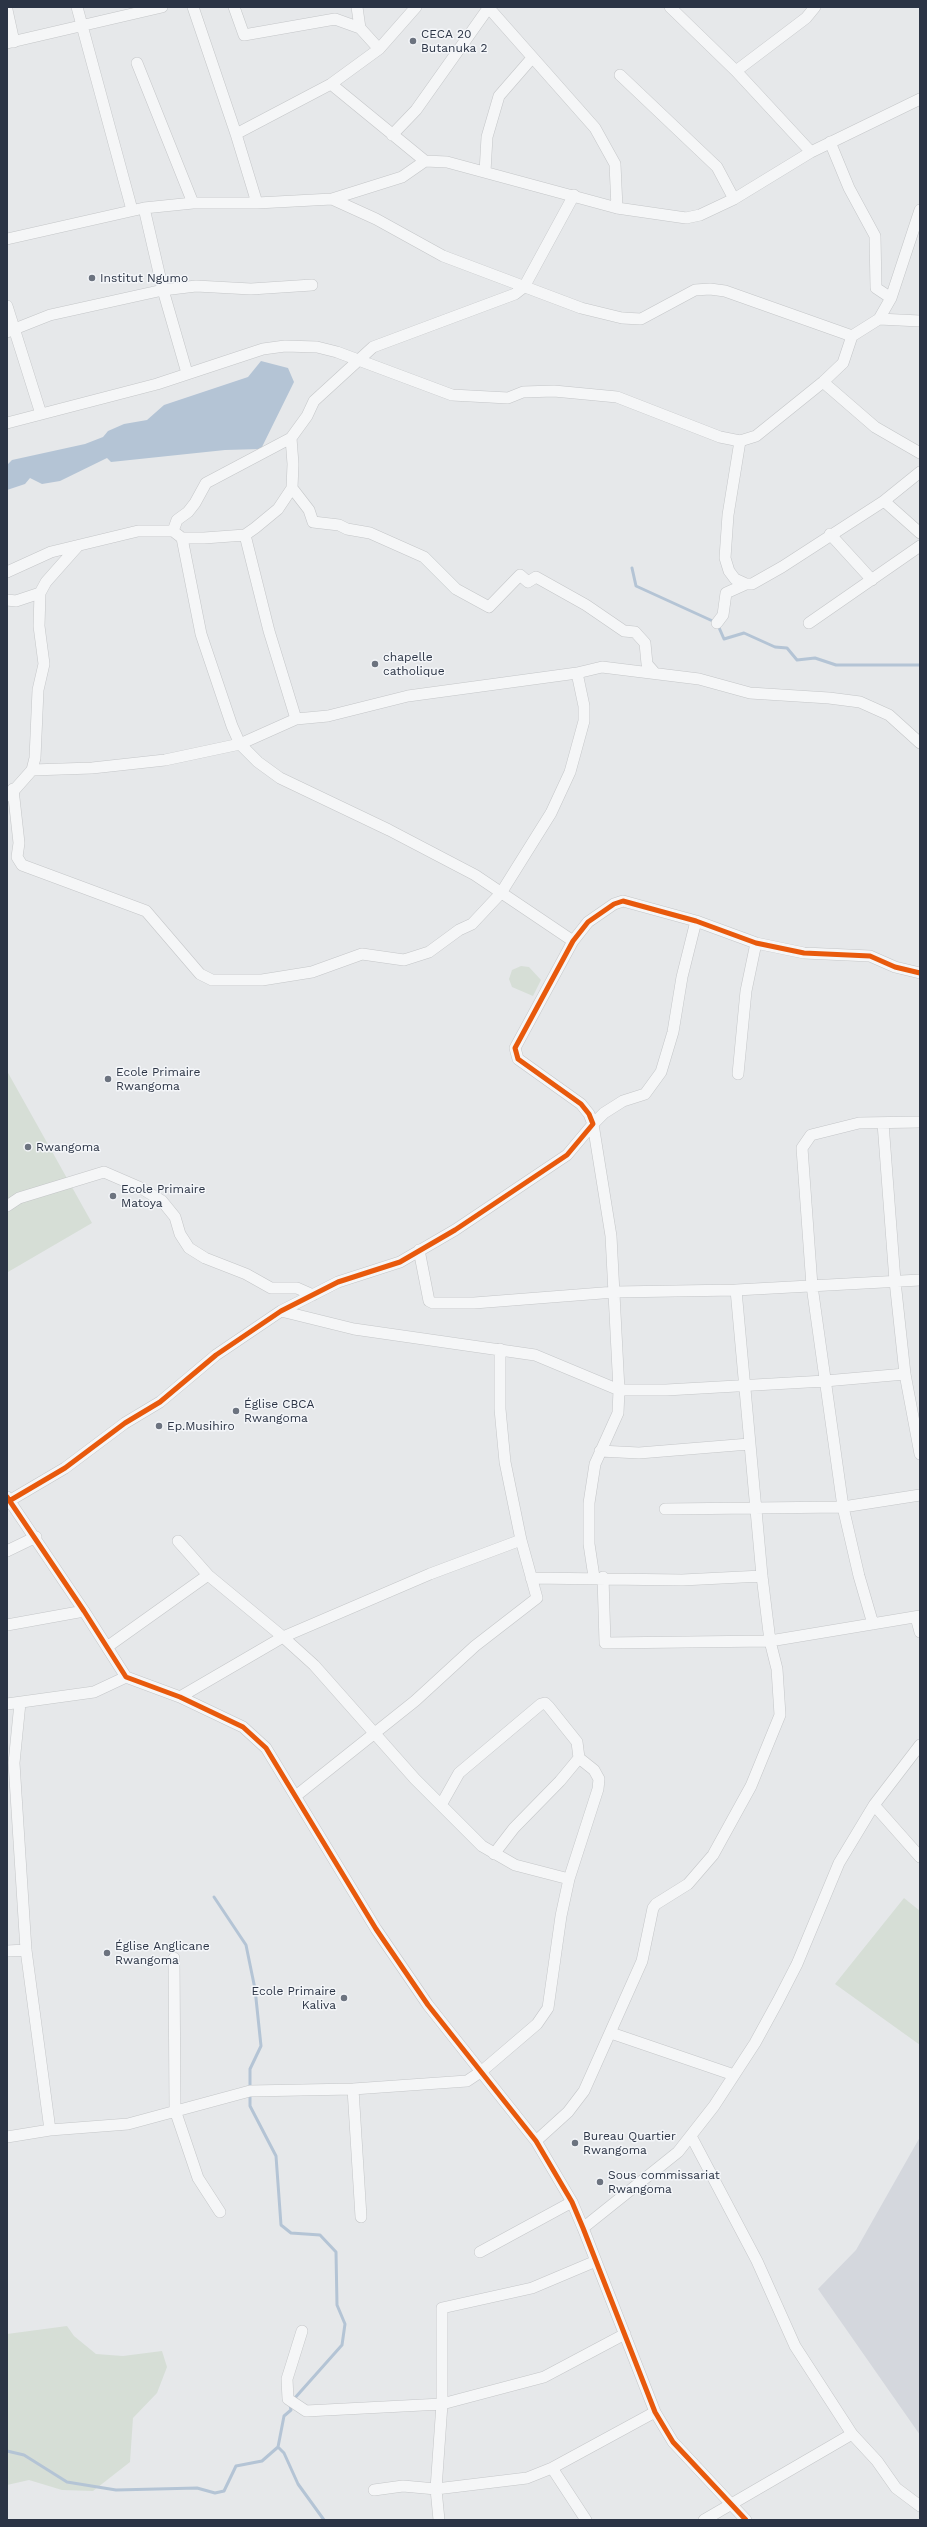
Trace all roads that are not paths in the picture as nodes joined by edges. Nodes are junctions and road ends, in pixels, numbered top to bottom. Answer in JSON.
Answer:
{"nodes":[{"id":1,"x":77,"y":7,"type":"edge"},
{"id":2,"x":162,"y":7,"type":"edge"},
{"id":3,"x":193,"y":7,"type":"edge"},
{"id":4,"x":234,"y":7,"type":"edge"},
{"id":5,"x":357,"y":7,"type":"edge"},
{"id":6,"x":416,"y":7,"type":"edge"},
{"id":7,"x":488,"y":7,"type":"edge"},
{"id":8,"x":671,"y":7,"type":"edge"},
{"id":9,"x":815,"y":7,"type":"edge"},
{"id":10,"x":7,"y":10,"type":"edge"},
{"id":11,"x":81,"y":27,"type":"junction"},
{"id":12,"x":360,"y":28,"type":"junction"},
{"id":13,"x":10,"y":42,"type":"edge"},
{"id":14,"x":379,"y":49,"type":"junction"},
{"id":15,"x":532,"y":58,"type":"junction"},
{"id":16,"x":137,"y":63,"type":"dead end"},
{"id":17,"x":736,"y":71,"type":"junction"},
{"id":18,"x":620,"y":75,"type":"dead end"},
{"id":19,"x":330,"y":84,"type":"junction"},
{"id":20,"x":920,"y":99,"type":"edge"},
{"id":21,"x":236,"y":134,"type":"junction"},
{"id":22,"x":392,"y":135,"type":"junction"},
{"id":23,"x":830,"y":142,"type":"junction"},
{"id":24,"x":811,"y":152,"type":"junction"},
{"id":25,"x":425,"y":161,"type":"junction"},
{"id":26,"x":485,"y":172,"type":"junction"},
{"id":27,"x":574,"y":195,"type":"junction"},
{"id":28,"x":332,"y":199,"type":"junction"},
{"id":29,"x":734,"y":199,"type":"junction"},
{"id":30,"x":193,"y":203,"type":"junction"},
{"id":31,"x":257,"y":203,"type":"junction"},
{"id":32,"x":144,"y":208,"type":"junction"},
{"id":33,"x":617,"y":208,"type":"junction"},
{"id":34,"x":132,"y":210,"type":"junction"},
{"id":35,"x":919,"y":215,"type":"edge"},
{"id":36,"x":7,"y":239,"type":"edge"},
{"id":37,"x":312,"y":285,"type":"dead end"},
{"id":38,"x":524,"y":287,"type":"junction"},
{"id":39,"x":163,"y":290,"type":"junction"},
{"id":40,"x":891,"y":298,"type":"junction"},
{"id":41,"x":7,"y":306,"type":"edge"},
{"id":42,"x":879,"y":319,"type":"junction"},
{"id":43,"x":920,"y":322,"type":"edge"},
{"id":44,"x":10,"y":331,"type":"edge"},
{"id":45,"x":852,"y":336,"type":"junction"},
{"id":46,"x":357,"y":360,"type":"junction"},
{"id":47,"x":187,"y":374,"type":"junction"},
{"id":48,"x":823,"y":382,"type":"junction"},
{"id":49,"x":41,"y":414,"type":"junction"},
{"id":50,"x":7,"y":423,"type":"edge"},
{"id":51,"x":291,"y":438,"type":"junction"},
{"id":52,"x":740,"y":441,"type":"junction"},
{"id":53,"x":920,"y":453,"type":"edge"},
{"id":54,"x":920,"y":472,"type":"edge"},
{"id":55,"x":292,"y":488,"type":"junction"},
{"id":56,"x":884,"y":501,"type":"junction"},
{"id":57,"x":920,"y":533,"type":"edge"},
{"id":58,"x":177,"y":534,"type":"junction"},
{"id":59,"x":830,"y":534,"type":"junction"},
{"id":60,"x":245,"y":535,"type":"junction"},
{"id":61,"x":920,"y":546,"type":"edge"},
{"id":62,"x":77,"y":547,"type":"junction"},
{"id":63,"x":7,"y":572,"type":"edge"},
{"id":64,"x":872,"y":580,"type":"junction"},
{"id":65,"x":746,"y":584,"type":"junction"},
{"id":66,"x":40,"y":593,"type":"junction"},
{"id":67,"x":7,"y":600,"type":"edge"},
{"id":68,"x":716,"y":623,"type":"dead end"},
{"id":69,"x":809,"y":623,"type":"dead end"},
{"id":70,"x":654,"y":672,"type":"junction"},
{"id":71,"x":577,"y":673,"type":"junction"},
{"id":72,"x":296,"y":719,"type":"junction"},
{"id":73,"x":920,"y":743,"type":"edge"},
{"id":74,"x":240,"y":744,"type":"junction"},
{"id":75,"x":32,"y":770,"type":"junction"},
{"id":76,"x":13,"y":790,"type":"junction"},
{"id":77,"x":7,"y":800,"type":"edge"},
{"id":78,"x":501,"y":893,"type":"junction"},
{"id":79,"x":696,"y":921,"type":"junction"},
{"id":80,"x":573,"y":941,"type":"junction"},
{"id":81,"x":756,"y":943,"type":"junction"},
{"id":82,"x":920,"y":973,"type":"edge"},
{"id":83,"x":738,"y":1074,"type":"dead end"},
{"id":84,"x":920,"y":1122,"type":"edge"},
{"id":85,"x":883,"y":1123,"type":"junction"},
{"id":86,"x":593,"y":1124,"type":"junction"},
{"id":87,"x":7,"y":1206,"type":"edge"},
{"id":88,"x":419,"y":1250,"type":"junction"},
{"id":89,"x":920,"y":1280,"type":"edge"},
{"id":90,"x":895,"y":1281,"type":"junction"},
{"id":91,"x":812,"y":1286,"type":"junction"},
{"id":92,"x":736,"y":1290,"type":"junction"},
{"id":93,"x":615,"y":1292,"type":"junction"},
{"id":94,"x":313,"y":1295,"type":"junction"},
{"id":95,"x":281,"y":1311,"type":"junction"},
{"id":96,"x":500,"y":1349,"type":"junction"},
{"id":97,"x":905,"y":1374,"type":"junction"},
{"id":98,"x":825,"y":1381,"type":"junction"},
{"id":99,"x":744,"y":1384,"type":"junction"},
{"id":100,"x":619,"y":1390,"type":"junction"},
{"id":101,"x":749,"y":1444,"type":"junction"},
{"id":102,"x":600,"y":1451,"type":"junction"},
{"id":103,"x":920,"y":1454,"type":"edge"},
{"id":104,"x":920,"y":1495,"type":"edge"},
{"id":105,"x":8,"y":1499,"type":"edge"},
{"id":106,"x":757,"y":1506,"type":"junction"},
{"id":107,"x":843,"y":1507,"type":"junction"},
{"id":108,"x":664,"y":1509,"type":"dead end"},
{"id":109,"x":36,"y":1537,"type":"junction"},
{"id":110,"x":521,"y":1540,"type":"junction"},
{"id":111,"x":178,"y":1541,"type":"dead end"},
{"id":112,"x":7,"y":1551,"type":"edge"},
{"id":113,"x":208,"y":1575,"type":"junction"},
{"id":114,"x":762,"y":1576,"type":"junction"},
{"id":115,"x":598,"y":1577,"type":"junction"},
{"id":116,"x":530,"y":1578,"type":"junction"},
{"id":117,"x":84,"y":1611,"type":"junction"},
{"id":118,"x":918,"y":1617,"type":"edge"},
{"id":119,"x":873,"y":1624,"type":"junction"},
{"id":120,"x":7,"y":1625,"type":"edge"},
{"id":121,"x":920,"y":1632,"type":"edge"},
{"id":122,"x":283,"y":1637,"type":"junction"},
{"id":123,"x":770,"y":1641,"type":"junction"},
{"id":124,"x":107,"y":1648,"type":"junction"},
{"id":125,"x":126,"y":1677,"type":"junction"},
{"id":126,"x":180,"y":1697,"type":"junction"},
{"id":127,"x":20,"y":1703,"type":"junction"},
{"id":128,"x":7,"y":1704,"type":"edge"},
{"id":129,"x":374,"y":1733,"type":"junction"},
{"id":130,"x":920,"y":1745,"type":"edge"},
{"id":131,"x":579,"y":1758,"type":"junction"},
{"id":132,"x":297,"y":1795,"type":"junction"},
{"id":133,"x":441,"y":1805,"type":"junction"},
{"id":134,"x":874,"y":1805,"type":"junction"},
{"id":135,"x":494,"y":1854,"type":"junction"},
{"id":136,"x":920,"y":1857,"type":"edge"},
{"id":137,"x":569,"y":1879,"type":"junction"},
{"id":138,"x":26,"y":1950,"type":"junction"},
{"id":139,"x":7,"y":1951,"type":"edge"},
{"id":140,"x":174,"y":1958,"type":"dead end"},
{"id":141,"x":610,"y":2033,"type":"junction"},
{"id":142,"x":482,"y":2071,"type":"junction"},
{"id":143,"x":734,"y":2074,"type":"junction"},
{"id":144,"x":353,"y":2089,"type":"junction"},
{"id":145,"x":175,"y":2110,"type":"junction"},
{"id":146,"x":50,"y":2130,"type":"junction"},
{"id":147,"x":691,"y":2136,"type":"junction"},
{"id":148,"x":7,"y":2137,"type":"edge"},
{"id":149,"x":536,"y":2141,"type":"junction"},
{"id":150,"x":572,"y":2202,"type":"junction"},
{"id":151,"x":220,"y":2212,"type":"dead end"},
{"id":152,"x":361,"y":2217,"type":"dead end"},
{"id":153,"x":583,"y":2228,"type":"junction"},
{"id":154,"x":480,"y":2252,"type":"dead end"},
{"id":155,"x":596,"y":2261,"type":"junction"},
{"id":156,"x":302,"y":2331,"type":"dead end"},
{"id":157,"x":625,"y":2334,"type":"junction"},
{"id":158,"x":442,"y":2404,"type":"junction"},
{"id":159,"x":655,"y":2412,"type":"junction"},
{"id":160,"x":852,"y":2434,"type":"junction"},
{"id":161,"x":552,"y":2468,"type":"junction"},
{"id":162,"x":436,"y":2489,"type":"junction"},
{"id":163,"x":374,"y":2490,"type":"dead end"},
{"id":164,"x":733,"y":2505,"type":"junction"},
{"id":165,"x":920,"y":2506,"type":"edge"},
{"id":166,"x":440,"y":2520,"type":"edge"},
{"id":167,"x":586,"y":2520,"type":"edge"},
{"id":168,"x":704,"y":2520,"type":"edge"},
{"id":169,"x":746,"y":2520,"type":"edge"}],
"edges":[{"from":1,"to":11,"type":"street"},
{"from":2,"to":11,"type":"street"},
{"from":3,"to":21,"type":"street"},
{"from":4,"to":12,"type":"street"},
{"from":5,"to":12,"type":"street"},
{"from":6,"to":14,"type":"street"},
{"from":7,"to":15,"type":"street"},
{"from":7,"to":22,"type":"street"},
{"from":8,"to":17,"type":"street"},
{"from":9,"to":17,"type":"street"},
{"from":10,"to":13,"type":"street"},
{"from":11,"to":13,"type":"street"},
{"from":11,"to":34,"type":"street"},
{"from":12,"to":14,"type":"street"},
{"from":14,"to":19,"type":"street"},
{"from":15,"to":26,"type":"street"},
{"from":15,"to":33,"type":"street"},
{"from":16,"to":30,"type":"street"},
{"from":17,"to":24,"type":"street"},
{"from":18,"to":29,"type":"street"},
{"from":19,"to":21,"type":"street"},
{"from":19,"to":22,"type":"street"},
{"from":20,"to":23,"type":"street"},
{"from":21,"to":31,"type":"street"},
{"from":22,"to":25,"type":"street"},
{"from":23,"to":24,"type":"street"},
{"from":23,"to":40,"type":"street"},
{"from":24,"to":29,"type":"street"},
{"from":25,"to":26,"type":"street"},
{"from":25,"to":28,"type":"street"},
{"from":26,"to":27,"type":"street"},
{"from":27,"to":33,"type":"street"},
{"from":27,"to":38,"type":"street"},
{"from":28,"to":31,"type":"street"},
{"from":28,"to":38,"type":"street"},
{"from":29,"to":33,"type":"street"},
{"from":30,"to":31,"type":"street"},
{"from":30,"to":32,"type":"street"},
{"from":32,"to":34,"type":"street"},
{"from":32,"to":39,"type":"street"},
{"from":34,"to":36,"type":"street"},
{"from":35,"to":40,"type":"street"},
{"from":37,"to":39,"type":"street"},
{"from":38,"to":45,"type":"street"},
{"from":38,"to":46,"type":"street"},
{"from":39,"to":44,"type":"street"},
{"from":39,"to":47,"type":"street"},
{"from":40,"to":42,"type":"street"},
{"from":41,"to":44,"type":"street"},
{"from":42,"to":43,"type":"street"},
{"from":42,"to":45,"type":"street"},
{"from":44,"to":49,"type":"street"},
{"from":45,"to":48,"type":"street"},
{"from":46,"to":47,"type":"street"},
{"from":46,"to":51,"type":"street"},
{"from":46,"to":52,"type":"street"},
{"from":47,"to":49,"type":"street"},
{"from":48,"to":52,"type":"street"},
{"from":48,"to":53,"type":"street"},
{"from":49,"to":50,"type":"street"},
{"from":51,"to":55,"type":"street"},
{"from":51,"to":58,"type":"street"},
{"from":52,"to":65,"type":"street"},
{"from":54,"to":56,"type":"street"},
{"from":55,"to":60,"type":"street"},
{"from":55,"to":70,"type":"street"},
{"from":56,"to":57,"type":"street"},
{"from":56,"to":59,"type":"street"},
{"from":58,"to":60,"type":"street"},
{"from":58,"to":62,"type":"street"},
{"from":58,"to":74,"type":"street"},
{"from":59,"to":64,"type":"street"},
{"from":59,"to":65,"type":"street"},
{"from":60,"to":72,"type":"street"},
{"from":61,"to":64,"type":"street"},
{"from":62,"to":63,"type":"street"},
{"from":62,"to":66,"type":"street"},
{"from":64,"to":69,"type":"street"},
{"from":65,"to":68,"type":"street"},
{"from":66,"to":67,"type":"street"},
{"from":66,"to":75,"type":"street"},
{"from":70,"to":71,"type":"street"},
{"from":70,"to":73,"type":"street"},
{"from":71,"to":72,"type":"street"},
{"from":71,"to":78,"type":"street"},
{"from":72,"to":74,"type":"street"},
{"from":74,"to":75,"type":"street"},
{"from":74,"to":78,"type":"street"},
{"from":75,"to":76,"type":"street"},
{"from":76,"to":77,"type":"street"},
{"from":76,"to":78,"type":"street"},
{"from":78,"to":80,"type":"street"},
{"from":79,"to":80,"type":"street"},
{"from":79,"to":81,"type":"street"},
{"from":79,"to":86,"type":"street"},
{"from":80,"to":86,"type":"street"},
{"from":81,"to":82,"type":"street"},
{"from":81,"to":83,"type":"street"},
{"from":84,"to":85,"type":"street"},
{"from":85,"to":90,"type":"street"},
{"from":85,"to":91,"type":"street"},
{"from":86,"to":88,"type":"street"},
{"from":86,"to":93,"type":"street"},
{"from":87,"to":94,"type":"street"},
{"from":88,"to":93,"type":"street"},
{"from":88,"to":94,"type":"street"},
{"from":89,"to":90,"type":"street"},
{"from":90,"to":91,"type":"street"},
{"from":90,"to":97,"type":"street"},
{"from":91,"to":92,"type":"street"},
{"from":91,"to":98,"type":"street"},
{"from":92,"to":93,"type":"street"},
{"from":92,"to":99,"type":"street"},
{"from":93,"to":100,"type":"street"},
{"from":94,"to":95,"type":"street"},
{"from":95,"to":96,"type":"street"},
{"from":95,"to":105,"type":"street"},
{"from":96,"to":100,"type":"street"},
{"from":96,"to":110,"type":"street"},
{"from":97,"to":98,"type":"street"},
{"from":97,"to":103,"type":"street"},
{"from":98,"to":99,"type":"street"},
{"from":98,"to":107,"type":"street"},
{"from":99,"to":100,"type":"street"},
{"from":99,"to":101,"type":"street"},
{"from":100,"to":102,"type":"street"},
{"from":101,"to":102,"type":"street"},
{"from":101,"to":106,"type":"street"},
{"from":102,"to":115,"type":"street"},
{"from":104,"to":107,"type":"street"},
{"from":105,"to":109,"type":"street"},
{"from":106,"to":107,"type":"street"},
{"from":106,"to":108,"type":"street"},
{"from":106,"to":114,"type":"street"},
{"from":107,"to":119,"type":"street"},
{"from":109,"to":112,"type":"street"},
{"from":109,"to":117,"type":"street"},
{"from":110,"to":116,"type":"street"},
{"from":110,"to":122,"type":"street"},
{"from":111,"to":113,"type":"street"},
{"from":113,"to":122,"type":"street"},
{"from":113,"to":124,"type":"street"},
{"from":114,"to":115,"type":"street"},
{"from":114,"to":123,"type":"street"},
{"from":115,"to":116,"type":"street"},
{"from":115,"to":123,"type":"street"},
{"from":116,"to":129,"type":"street"},
{"from":117,"to":120,"type":"street"},
{"from":117,"to":124,"type":"street"},
{"from":118,"to":119,"type":"street"},
{"from":118,"to":121,"type":"street"},
{"from":119,"to":123,"type":"street"},
{"from":122,"to":126,"type":"street"},
{"from":122,"to":129,"type":"street"},
{"from":123,"to":141,"type":"street"},
{"from":124,"to":125,"type":"street"},
{"from":125,"to":126,"type":"street"},
{"from":125,"to":127,"type":"street"},
{"from":126,"to":132,"type":"street"},
{"from":127,"to":128,"type":"street"},
{"from":127,"to":138,"type":"street"},
{"from":129,"to":132,"type":"street"},
{"from":129,"to":133,"type":"street"},
{"from":130,"to":134,"type":"street"},
{"from":131,"to":133,"type":"street"},
{"from":131,"to":135,"type":"street"},
{"from":131,"to":137,"type":"street"},
{"from":132,"to":142,"type":"street"},
{"from":133,"to":135,"type":"street"},
{"from":134,"to":136,"type":"street"},
{"from":134,"to":143,"type":"street"},
{"from":135,"to":137,"type":"street"},
{"from":137,"to":142,"type":"street"},
{"from":138,"to":139,"type":"street"},
{"from":138,"to":146,"type":"street"},
{"from":140,"to":145,"type":"street"},
{"from":141,"to":143,"type":"street"},
{"from":141,"to":149,"type":"street"},
{"from":142,"to":144,"type":"street"},
{"from":142,"to":149,"type":"street"},
{"from":143,"to":147,"type":"street"},
{"from":144,"to":145,"type":"street"},
{"from":144,"to":152,"type":"street"},
{"from":145,"to":146,"type":"street"},
{"from":145,"to":151,"type":"street"},
{"from":146,"to":148,"type":"street"},
{"from":147,"to":153,"type":"street"},
{"from":147,"to":160,"type":"street"},
{"from":149,"to":150,"type":"street"},
{"from":150,"to":153,"type":"street"},
{"from":150,"to":154,"type":"street"},
{"from":153,"to":155,"type":"street"},
{"from":155,"to":157,"type":"street"},
{"from":155,"to":158,"type":"street"},
{"from":156,"to":158,"type":"street"},
{"from":157,"to":158,"type":"street"},
{"from":157,"to":159,"type":"street"},
{"from":158,"to":162,"type":"street"},
{"from":159,"to":161,"type":"street"},
{"from":159,"to":164,"type":"street"},
{"from":160,"to":164,"type":"street"},
{"from":160,"to":165,"type":"street"},
{"from":161,"to":162,"type":"street"},
{"from":161,"to":167,"type":"street"},
{"from":162,"to":163,"type":"street"},
{"from":162,"to":166,"type":"street"},
{"from":164,"to":168,"type":"street"},
{"from":164,"to":169,"type":"street"}]}
